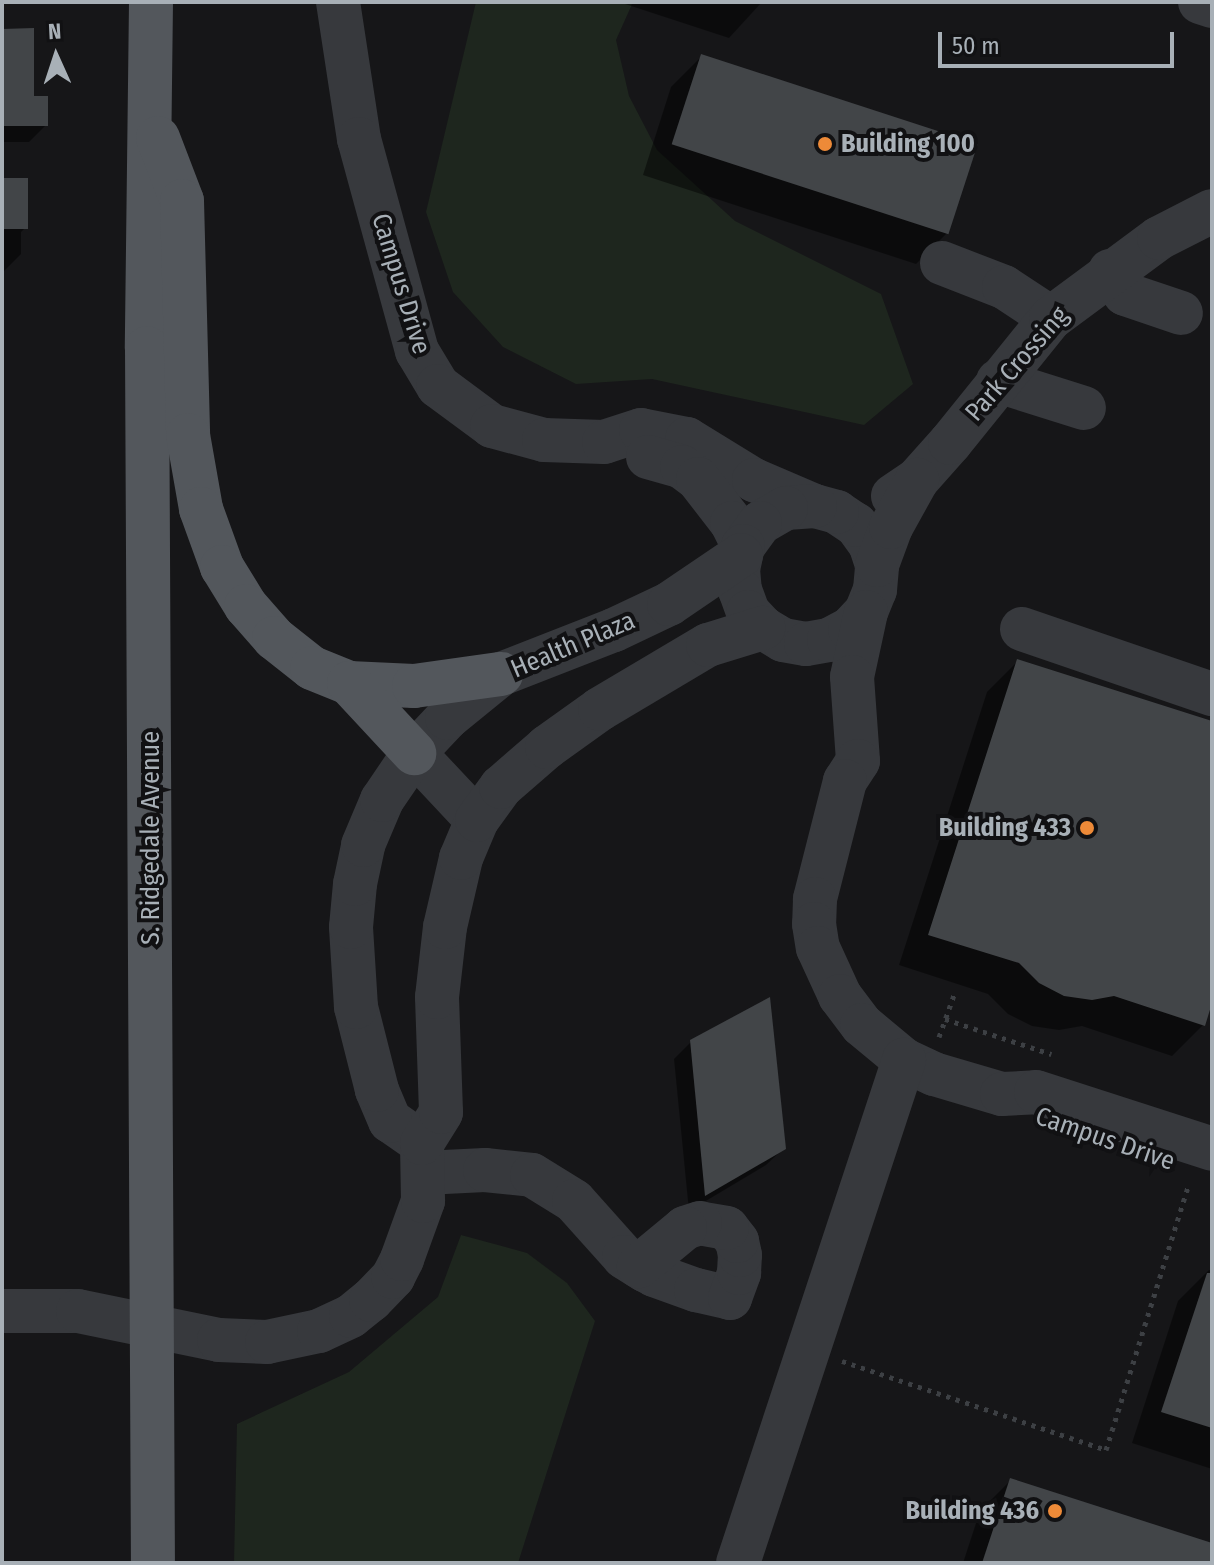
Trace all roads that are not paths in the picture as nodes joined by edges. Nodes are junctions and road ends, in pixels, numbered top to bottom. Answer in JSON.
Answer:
{"nodes":[{"id":1,"x":151,"y":2,"type":"edge"},
{"id":2,"x":338,"y":2,"type":"edge"},
{"id":3,"x":1200,"y":2,"type":"edge"},
{"id":4,"x":1212,"y":6,"type":"edge"},
{"id":5,"x":148,"y":113,"type":"junction"},
{"id":6,"x":1212,"y":211,"type":"edge"},
{"id":7,"x":942,"y":263,"type":"dead end"},
{"id":8,"x":1110,"y":271,"type":"junction"},
{"id":9,"x":1181,"y":313,"type":"dead end"},
{"id":10,"x":1051,"y":318,"type":"junction"},
{"id":11,"x":998,"y":381,"type":"junction"},
{"id":12,"x":1084,"y":408,"type":"dead end"},
{"id":13,"x":604,"y":442,"type":"junction"},
{"id":14,"x":917,"y":480,"type":"junction"},
{"id":15,"x":822,"y":508,"type":"junction"},
{"id":16,"x":742,"y":551,"type":"junction"},
{"id":17,"x":877,"y":565,"type":"junction"},
{"id":18,"x":866,"y":612,"type":"junction"},
{"id":19,"x":1022,"y":629,"type":"dead end"},
{"id":20,"x":773,"y":634,"type":"junction"},
{"id":21,"x":501,"y":674,"type":"junction"},
{"id":22,"x":349,"y":683,"type":"junction"},
{"id":23,"x":1212,"y":694,"type":"edge"},
{"id":24,"x":414,"y":753,"type":"junction"},
{"id":25,"x":845,"y":781,"type":"junction"},
{"id":26,"x":477,"y":820,"type":"junction"},
{"id":27,"x":920,"y":1052,"type":"junction"},
{"id":28,"x":423,"y":1158,"type":"junction"},
{"id":29,"x":1204,"y":1170,"type":"edge"},
{"id":30,"x":639,"y":1266,"type":"junction"},
{"id":31,"x":2,"y":1311,"type":"edge"},
{"id":32,"x":151,"y":1327,"type":"junction"},
{"id":33,"x":153,"y":1563,"type":"edge"},
{"id":34,"x":738,"y":1563,"type":"edge"}],
"edges":[{"from":1,"to":5,"type":"main road","name":"S. Ridgedale Avenue"},
{"from":2,"to":13,"type":"street","name":"Campus Drive"},
{"from":3,"to":4,"type":"street"},
{"from":5,"to":22,"type":"main road"},
{"from":5,"to":32,"type":"main road","name":"S. Ridgedale Avenue"},
{"from":6,"to":8,"type":"street","name":"Park Crossing"},
{"from":7,"to":10,"type":"street"},
{"from":8,"to":9,"type":"street"},
{"from":8,"to":10,"type":"street","name":"Park Crossing"},
{"from":10,"to":11,"type":"street","name":"Park Crossing"},
{"from":11,"to":12,"type":"street"},
{"from":11,"to":14,"type":"street","name":"Park Crossing"},
{"from":13,"to":15,"type":"street","name":"Campus Drive"},
{"from":13,"to":16,"type":"street","name":"Campus Drive"},
{"from":14,"to":15,"type":"street","name":"Park Crossing"},
{"from":14,"to":17,"type":"street","name":"Park Crossing"},
{"from":15,"to":16,"type":"street"},
{"from":15,"to":17,"type":"street"},
{"from":16,"to":20,"type":"street"},
{"from":16,"to":21,"type":"street","name":"Health Plaza"},
{"from":17,"to":18,"type":"street"},
{"from":18,"to":20,"type":"street"},
{"from":18,"to":25,"type":"street","name":"Campus Drive"},
{"from":19,"to":23,"type":"street"},
{"from":20,"to":25,"type":"street","name":"Campus Drive"},
{"from":20,"to":26,"type":"street"},
{"from":21,"to":22,"type":"main road"},
{"from":21,"to":24,"type":"street","name":"Health Plaza"},
{"from":22,"to":24,"type":"main road"},
{"from":24,"to":26,"type":"street"},
{"from":24,"to":28,"type":"street","name":"Health Plaza"},
{"from":25,"to":27,"type":"street","name":"Campus Drive"},
{"from":26,"to":28,"type":"street"},
{"from":27,"to":29,"type":"street","name":"Campus Drive"},
{"from":27,"to":34,"type":"street"},
{"from":28,"to":30,"type":"street"},
{"from":28,"to":32,"type":"street"},
{"from":30,"to":30,"type":"street"},
{"from":31,"to":32,"type":"street"},
{"from":32,"to":33,"type":"main road","name":"S. Ridgedale Avenue"}]}
